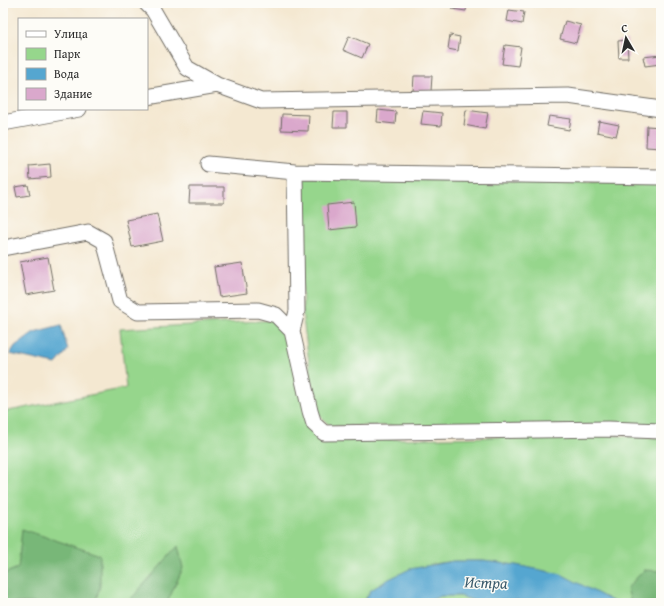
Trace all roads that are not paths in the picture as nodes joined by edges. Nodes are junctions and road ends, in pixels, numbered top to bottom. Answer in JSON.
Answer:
{"nodes":[{"id":1,"x":146,"y":3,"type":"edge"},
{"id":2,"x":217,"y":85,"type":"junction"},
{"id":3,"x":148,"y":97,"type":"edge"},
{"id":4,"x":661,"y":109,"type":"edge"},
{"id":5,"x":73,"y":110,"type":"edge"},
{"id":6,"x":3,"y":122,"type":"edge"},
{"id":7,"x":208,"y":164,"type":"dead end"},
{"id":8,"x":295,"y":172,"type":"junction"},
{"id":9,"x":661,"y":177,"type":"edge"},
{"id":10,"x":3,"y":248,"type":"edge"},
{"id":11,"x":292,"y":331,"type":"junction"},
{"id":12,"x":661,"y":431,"type":"edge"}],
"edges":[{"from":1,"to":2,"type":"street"},
{"from":2,"to":3,"type":"street"},
{"from":2,"to":4,"type":"street"},
{"from":5,"to":6,"type":"street"},
{"from":7,"to":8,"type":"street"},
{"from":8,"to":9,"type":"street"},
{"from":8,"to":11,"type":"street"},
{"from":10,"to":11,"type":"street"},
{"from":11,"to":12,"type":"street"}]}
